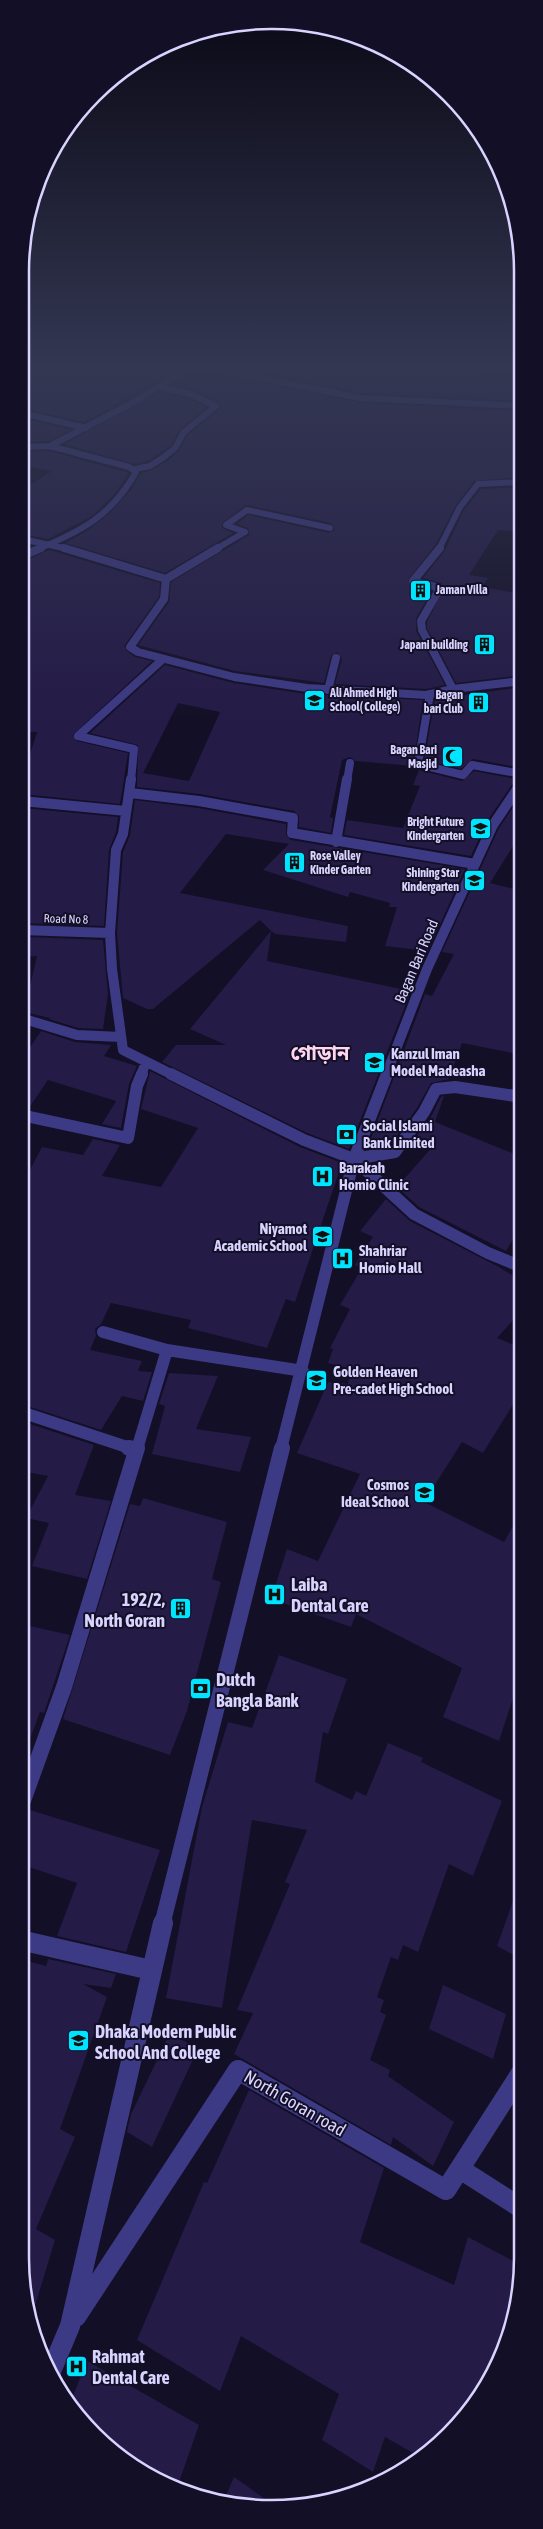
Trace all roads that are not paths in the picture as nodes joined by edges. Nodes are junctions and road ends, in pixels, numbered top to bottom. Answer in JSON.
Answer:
{"nodes":[{"id":1,"x":129,"y":485,"type":"edge"},
{"id":2,"x":477,"y":485,"type":"edge"},
{"id":3,"x":330,"y":528,"type":"dead end"},
{"id":4,"x":29,"y":540,"type":"edge"},
{"id":5,"x":51,"y":544,"type":"junction"},
{"id":6,"x":29,"y":553,"type":"edge"},
{"id":7,"x":166,"y":580,"type":"junction"},
{"id":8,"x":336,"y":658,"type":"dead end"},
{"id":9,"x":163,"y":659,"type":"junction"},
{"id":10,"x":514,"y":682,"type":"edge"},
{"id":11,"x":453,"y":689,"type":"junction"},
{"id":12,"x":328,"y":690,"type":"junction"},
{"id":13,"x":430,"y":694,"type":"junction"},
{"id":14,"x":350,"y":763,"type":"dead end"},
{"id":15,"x":514,"y":773,"type":"edge"},
{"id":16,"x":130,"y":793,"type":"junction"},
{"id":17,"x":514,"y":794,"type":"edge"},
{"id":18,"x":511,"y":798,"type":"junction"},
{"id":19,"x":514,"y":799,"type":"edge"},
{"id":20,"x":29,"y":801,"type":"edge"},
{"id":21,"x":126,"y":811,"type":"junction"},
{"id":22,"x":336,"y":842,"type":"junction"},
{"id":23,"x":475,"y":864,"type":"junction"},
{"id":24,"x":29,"y":930,"type":"edge"},
{"id":25,"x":110,"y":933,"type":"junction"},
{"id":26,"x":29,"y":1020,"type":"edge"},
{"id":27,"x":121,"y":1037,"type":"junction"},
{"id":28,"x":146,"y":1062,"type":"junction"},
{"id":29,"x":514,"y":1096,"type":"edge"},
{"id":30,"x":29,"y":1117,"type":"edge"},
{"id":31,"x":354,"y":1159,"type":"junction"},
{"id":32,"x":514,"y":1264,"type":"edge"},
{"id":33,"x":103,"y":1332,"type":"dead end"},
{"id":34,"x":167,"y":1350,"type":"junction"},
{"id":35,"x":302,"y":1371,"type":"junction"},
{"id":36,"x":29,"y":1415,"type":"edge"},
{"id":37,"x":136,"y":1450,"type":"junction"},
{"id":38,"x":29,"y":1784,"type":"edge"},
{"id":39,"x":29,"y":1942,"type":"edge"},
{"id":40,"x":151,"y":1970,"type":"junction"},
{"id":41,"x":514,"y":2084,"type":"edge"},
{"id":42,"x":460,"y":2169,"type":"junction"},
{"id":43,"x":514,"y":2204,"type":"edge"},
{"id":44,"x":70,"y":2326,"type":"junction"},
{"id":45,"x":54,"y":2364,"type":"edge"}],
"edges":[{"from":1,"to":5,"type":"street"},
{"from":2,"to":11,"type":"street"},
{"from":3,"to":7,"type":"street"},
{"from":4,"to":5,"type":"street"},
{"from":5,"to":6,"type":"street"},
{"from":5,"to":7,"type":"street"},
{"from":7,"to":9,"type":"street"},
{"from":8,"to":12,"type":"street"},
{"from":9,"to":12,"type":"street"},
{"from":9,"to":16,"type":"street"},
{"from":10,"to":11,"type":"street"},
{"from":11,"to":13,"type":"street"},
{"from":12,"to":13,"type":"street"},
{"from":13,"to":15,"type":"street"},
{"from":14,"to":22,"type":"street"},
{"from":16,"to":21,"type":"street"},
{"from":16,"to":22,"type":"street"},
{"from":17,"to":18,"type":"street","name":"Bagan Bari Road"},
{"from":18,"to":19,"type":"street"},
{"from":18,"to":23,"type":"street","name":"Bagan Bari Road"},
{"from":20,"to":21,"type":"street"},
{"from":21,"to":25,"type":"street"},
{"from":22,"to":23,"type":"street"},
{"from":23,"to":31,"type":"street","name":"Bagan Bari Road"},
{"from":24,"to":25,"type":"street","name":"Road No 8"},
{"from":25,"to":27,"type":"street"},
{"from":26,"to":27,"type":"street"},
{"from":27,"to":28,"type":"street"},
{"from":28,"to":30,"type":"street"},
{"from":28,"to":31,"type":"street"},
{"from":29,"to":31,"type":"street"},
{"from":31,"to":32,"type":"street"},
{"from":31,"to":35,"type":"street","name":"Bagan Bari Road"},
{"from":33,"to":34,"type":"street"},
{"from":34,"to":35,"type":"street"},
{"from":34,"to":37,"type":"street"},
{"from":35,"to":40,"type":"street","name":"Bagan Bari Road"},
{"from":36,"to":37,"type":"street"},
{"from":37,"to":38,"type":"street"},
{"from":39,"to":40,"type":"street"},
{"from":40,"to":44,"type":"street","name":"Bagan Bari Road"},
{"from":41,"to":42,"type":"street","name":"North Goran road"},
{"from":42,"to":43,"type":"street"},
{"from":42,"to":44,"type":"street","name":"North Goran road"},
{"from":44,"to":45,"type":"street"}]}
